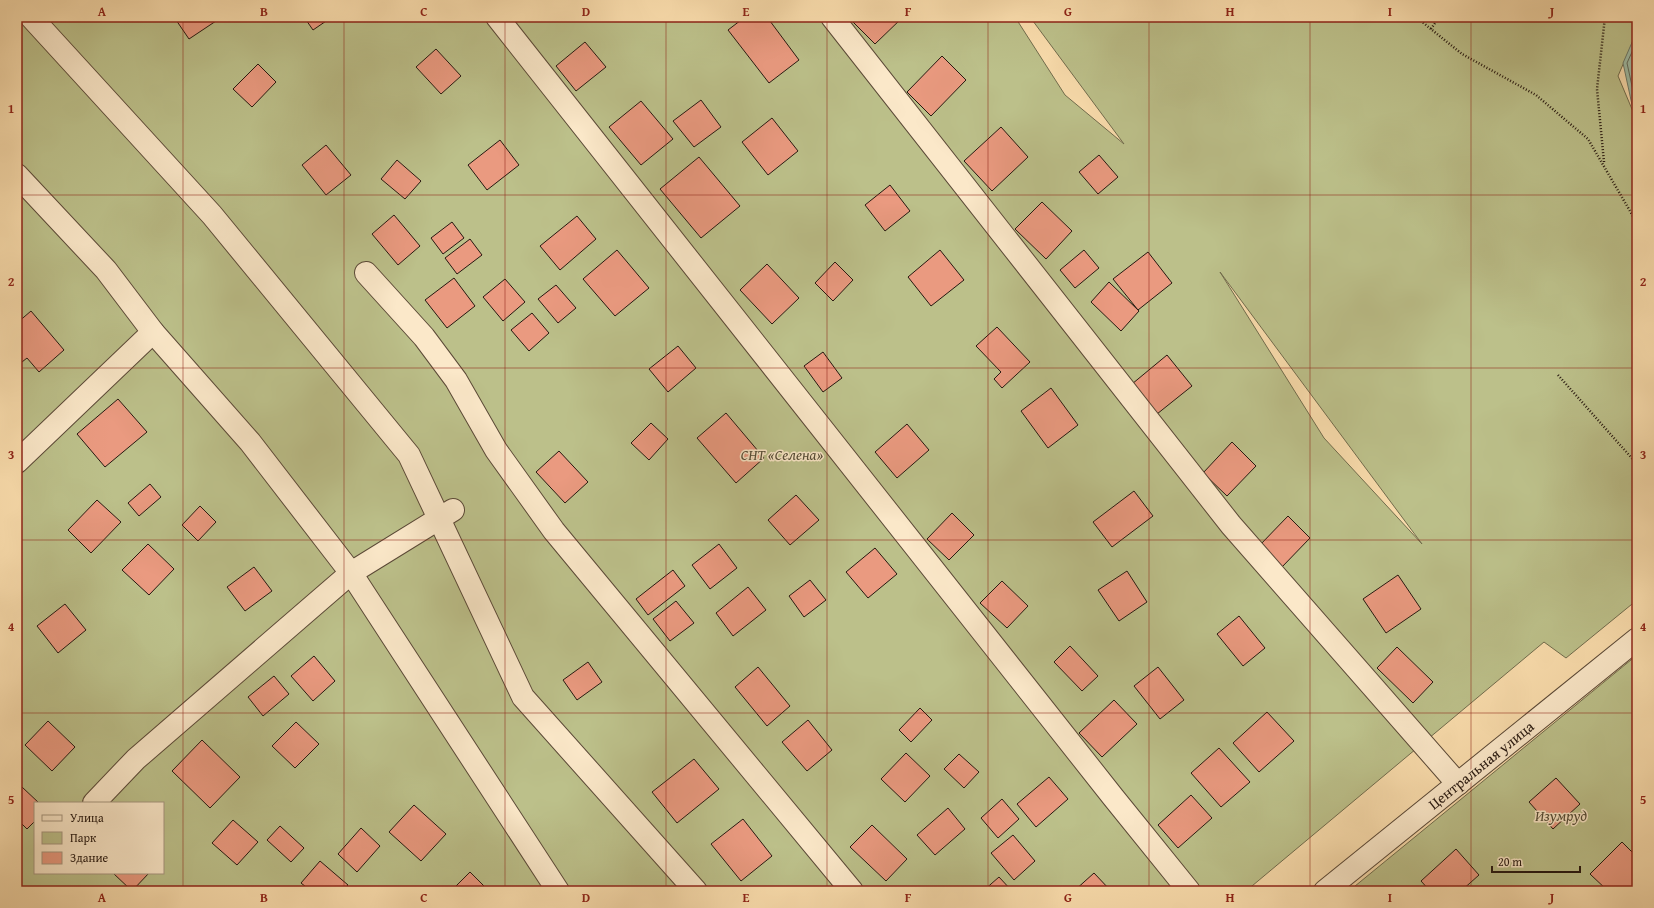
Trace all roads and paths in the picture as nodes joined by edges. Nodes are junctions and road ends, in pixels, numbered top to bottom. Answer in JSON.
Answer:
{"nodes":[{"id":1,"x":31,"y":17,"type":"edge"},
{"id":2,"x":497,"y":17,"type":"edge"},
{"id":3,"x":832,"y":17,"type":"edge"},
{"id":4,"x":1416,"y":17,"type":"edge"},
{"id":5,"x":1438,"y":17,"type":"edge"},
{"id":6,"x":1605,"y":17,"type":"edge"},
{"id":7,"x":1431,"y":29,"type":"junction"},
{"id":8,"x":1604,"y":165,"type":"junction"},
{"id":9,"x":17,"y":175,"type":"edge"},
{"id":10,"x":1637,"y":223,"type":"edge"},
{"id":11,"x":366,"y":273,"type":"dead end"},
{"id":12,"x":153,"y":332,"type":"junction"},
{"id":13,"x":1558,"y":375,"type":"dead end"},
{"id":14,"x":17,"y":462,"type":"edge"},
{"id":15,"x":1637,"y":464,"type":"edge"},
{"id":16,"x":446,"y":514,"type":"junction"},
{"id":17,"x":351,"y":572,"type":"junction"},
{"id":18,"x":1637,"y":639,"type":"edge"},
{"id":19,"x":1458,"y":784,"type":"junction"},
{"id":20,"x":95,"y":802,"type":"edge"},
{"id":21,"x":558,"y":891,"type":"edge"},
{"id":22,"x":696,"y":891,"type":"edge"},
{"id":23,"x":852,"y":891,"type":"edge"},
{"id":24,"x":1189,"y":891,"type":"edge"},
{"id":25,"x":1325,"y":891,"type":"edge"}],
"edges":[{"from":1,"to":16,"type":"street"},
{"from":2,"to":24,"type":"street"},
{"from":3,"to":19,"type":"street"},
{"from":4,"to":7,"type":"path"},
{"from":5,"to":7,"type":"path"},
{"from":6,"to":8,"type":"path"},
{"from":7,"to":8,"type":"path"},
{"from":8,"to":10,"type":"path"},
{"from":9,"to":12,"type":"street"},
{"from":11,"to":23,"type":"street"},
{"from":12,"to":14,"type":"street"},
{"from":12,"to":17,"type":"street"},
{"from":13,"to":15,"type":"path"},
{"from":16,"to":17,"type":"street"},
{"from":16,"to":22,"type":"street"},
{"from":17,"to":20,"type":"street"},
{"from":17,"to":21,"type":"street"},
{"from":18,"to":19,"type":"street","name":"Центральная улица"},
{"from":19,"to":25,"type":"street","name":"Центральная улица"}]}
